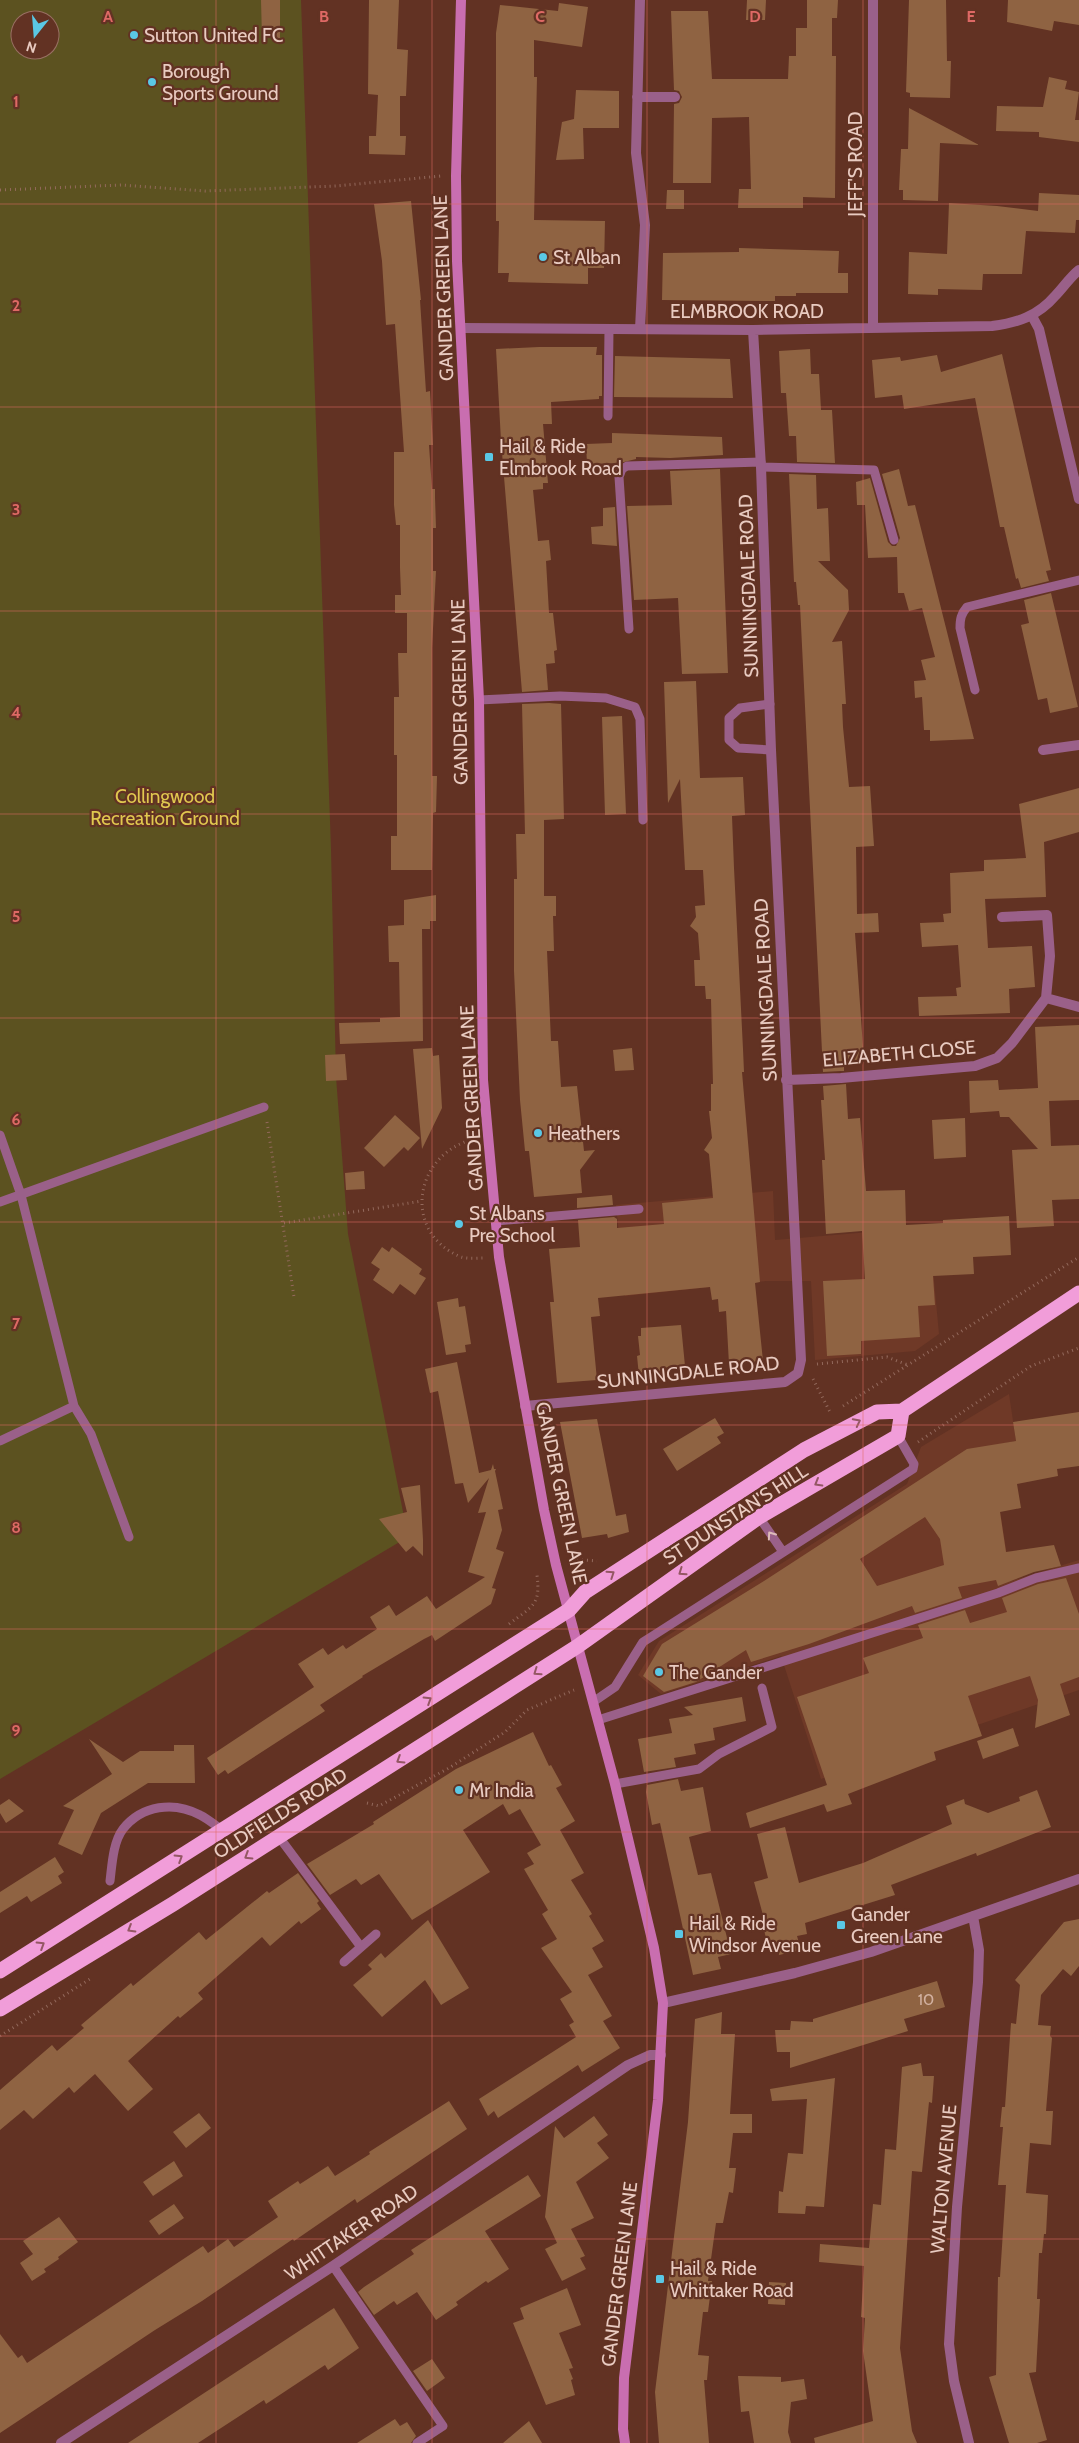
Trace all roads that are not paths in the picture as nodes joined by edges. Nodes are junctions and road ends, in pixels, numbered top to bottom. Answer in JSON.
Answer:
{"nodes":[{"id":1,"x":461,"y":0,"type":"edge"},
{"id":2,"x":640,"y":0,"type":"edge"},
{"id":3,"x":873,"y":0,"type":"edge"},
{"id":4,"x":637,"y":97,"type":"junction"},
{"id":5,"x":675,"y":97,"type":"dead end"},
{"id":6,"x":1079,"y":270,"type":"edge"},
{"id":7,"x":1032,"y":316,"type":"junction"},
{"id":8,"x":872,"y":327,"type":"junction"},
{"id":9,"x":461,"y":328,"type":"junction"},
{"id":10,"x":609,"y":329,"type":"junction"},
{"id":11,"x":640,"y":329,"type":"junction"},
{"id":12,"x":753,"y":330,"type":"junction"},
{"id":13,"x":608,"y":416,"type":"dead end"},
{"id":14,"x":761,"y":464,"type":"junction"},
{"id":15,"x":1079,"y":499,"type":"edge"},
{"id":16,"x":894,"y":540,"type":"dead end"},
{"id":17,"x":1079,"y":580,"type":"edge"},
{"id":18,"x":630,"y":629,"type":"dead end"},
{"id":19,"x":975,"y":690,"type":"dead end"},
{"id":20,"x":479,"y":700,"type":"junction"},
{"id":21,"x":770,"y":704,"type":"junction"},
{"id":22,"x":1079,"y":745,"type":"edge"},
{"id":23,"x":771,"y":750,"type":"junction"},
{"id":24,"x":1044,"y":750,"type":"dead end"},
{"id":25,"x":643,"y":820,"type":"dead end"},
{"id":26,"x":1002,"y":917,"type":"dead end"},
{"id":27,"x":1046,"y":998,"type":"junction"},
{"id":28,"x":1079,"y":1007,"type":"edge"},
{"id":29,"x":786,"y":1080,"type":"junction"},
{"id":30,"x":264,"y":1107,"type":"road end"},
{"id":31,"x":0,"y":1135,"type":"edge"},
{"id":32,"x":21,"y":1195,"type":"junction"},
{"id":33,"x":0,"y":1202,"type":"edge"},
{"id":34,"x":639,"y":1209,"type":"dead end"},
{"id":35,"x":496,"y":1221,"type":"junction"},
{"id":36,"x":1078,"y":1295,"type":"edge"},
{"id":37,"x":74,"y":1406,"type":"junction"},
{"id":38,"x":525,"y":1406,"type":"junction"},
{"id":39,"x":902,"y":1411,"type":"junction"},
{"id":40,"x":898,"y":1436,"type":"junction"},
{"id":41,"x":0,"y":1441,"type":"edge"},
{"id":42,"x":759,"y":1518,"type":"junction"},
{"id":43,"x":129,"y":1537,"type":"dead end"},
{"id":44,"x":783,"y":1552,"type":"junction"},
{"id":45,"x":1079,"y":1568,"type":"edge"},
{"id":46,"x":569,"y":1610,"type":"junction"},
{"id":47,"x":578,"y":1646,"type":"junction"},
{"id":48,"x":762,"y":1688,"type":"dead end"},
{"id":49,"x":593,"y":1702,"type":"junction"},
{"id":50,"x":598,"y":1720,"type":"junction"},
{"id":51,"x":615,"y":1784,"type":"junction"},
{"id":52,"x":222,"y":1830,"type":"junction"},
{"id":53,"x":279,"y":1837,"type":"junction"},
{"id":54,"x":1079,"y":1880,"type":"edge"},
{"id":55,"x":110,"y":1881,"type":"dead end"},
{"id":56,"x":973,"y":1916,"type":"junction"},
{"id":57,"x":376,"y":1934,"type":"dead end"},
{"id":58,"x":361,"y":1948,"type":"junction"},
{"id":59,"x":344,"y":1962,"type":"dead end"},
{"id":60,"x":0,"y":1971,"type":"edge"},
{"id":61,"x":662,"y":2003,"type":"junction"},
{"id":62,"x":0,"y":2009,"type":"edge"},
{"id":63,"x":662,"y":2055,"type":"junction"},
{"id":64,"x":333,"y":2266,"type":"junction"},
{"id":65,"x":61,"y":2443,"type":"edge"},
{"id":66,"x":417,"y":2443,"type":"edge"},
{"id":67,"x":625,"y":2443,"type":"edge"},
{"id":68,"x":970,"y":2443,"type":"edge"}],
"edges":[{"from":1,"to":9,"type":"street","name":"GANDER GREEN LANE"},
{"from":2,"to":4,"type":"street"},
{"from":3,"to":8,"type":"street","name":"JEFF'S ROAD"},
{"from":4,"to":5,"type":"street"},
{"from":4,"to":11,"type":"street"},
{"from":6,"to":7,"type":"street","name":"ELMBROOK ROAD"},
{"from":7,"to":8,"type":"street","name":"ELMBROOK ROAD"},
{"from":7,"to":15,"type":"street"},
{"from":8,"to":12,"type":"street","name":"ELMBROOK ROAD"},
{"from":9,"to":10,"type":"street","name":"ELMBROOK ROAD"},
{"from":9,"to":20,"type":"street","name":"GANDER GREEN LANE"},
{"from":10,"to":11,"type":"street","name":"ELMBROOK ROAD"},
{"from":10,"to":13,"type":"lane"},
{"from":11,"to":12,"type":"street","name":"ELMBROOK ROAD"},
{"from":12,"to":14,"type":"street","name":"SUNNINGDALE ROAD"},
{"from":14,"to":16,"type":"lane"},
{"from":14,"to":18,"type":"lane"},
{"from":14,"to":21,"type":"street","name":"SUNNINGDALE ROAD"},
{"from":17,"to":19,"type":"lane"},
{"from":20,"to":25,"type":"lane"},
{"from":20,"to":35,"type":"street","name":"GANDER GREEN LANE"},
{"from":21,"to":23,"type":"street","name":"SUNNINGDALE ROAD"},
{"from":21,"to":23,"type":"lane"},
{"from":22,"to":24,"type":"street"},
{"from":23,"to":29,"type":"street","name":"SUNNINGDALE ROAD"},
{"from":26,"to":27,"type":"street"},
{"from":27,"to":28,"type":"street"},
{"from":27,"to":29,"type":"street","name":"ELIZABETH CLOSE"},
{"from":29,"to":38,"type":"street","name":"SUNNINGDALE ROAD"},
{"from":30,"to":32,"type":"lane"},
{"from":31,"to":32,"type":"lane"},
{"from":32,"to":33,"type":"lane"},
{"from":32,"to":37,"type":"lane"},
{"from":34,"to":35,"type":"lane"},
{"from":35,"to":38,"type":"street","name":"GANDER GREEN LANE"},
{"from":36,"to":39,"type":"highway"},
{"from":37,"to":41,"type":"lane"},
{"from":37,"to":43,"type":"lane"},
{"from":38,"to":46,"type":"street","name":"GANDER GREEN LANE"},
{"from":39,"to":40,"type":"highway"},
{"from":46,"to":39,"type":"highway","name":"ST DUNSTAN'S HILL","one_way":true},
{"from":40,"to":42,"type":"highway","name":"ST DUNSTAN'S HILL","one_way":true},
{"from":40,"to":44,"type":"lane"},
{"from":44,"to":42,"type":"lane","one_way":true},
{"from":42,"to":47,"type":"highway","name":"ST DUNSTAN'S HILL","one_way":true},
{"from":44,"to":49,"type":"lane"},
{"from":45,"to":50,"type":"lane"},
{"from":46,"to":47,"type":"street","name":"GANDER GREEN LANE"},
{"from":52,"to":46,"type":"highway","name":"OLDFIELDS ROAD","one_way":true},
{"from":47,"to":49,"type":"street","name":"GANDER GREEN LANE"},
{"from":47,"to":53,"type":"highway","name":"OLDFIELDS ROAD","one_way":true},
{"from":48,"to":51,"type":"lane"},
{"from":49,"to":50,"type":"street","name":"GANDER GREEN LANE"},
{"from":50,"to":51,"type":"street","name":"GANDER GREEN LANE"},
{"from":51,"to":61,"type":"street","name":"GANDER GREEN LANE"},
{"from":52,"to":55,"type":"lane"},
{"from":60,"to":52,"type":"highway","name":"OLDFIELDS ROAD","one_way":true},
{"from":53,"to":58,"type":"lane"},
{"from":53,"to":62,"type":"highway","name":"OLDFIELDS ROAD","one_way":true},
{"from":54,"to":56,"type":"street"},
{"from":56,"to":61,"type":"street"},
{"from":56,"to":68,"type":"street","name":"WALTON AVENUE"},
{"from":57,"to":58,"type":"lane"},
{"from":58,"to":59,"type":"lane"},
{"from":61,"to":63,"type":"street","name":"GANDER GREEN LANE"},
{"from":63,"to":64,"type":"street","name":"WHITTAKER ROAD"},
{"from":63,"to":67,"type":"street","name":"GANDER GREEN LANE"},
{"from":64,"to":65,"type":"street","name":"WHITTAKER ROAD"},
{"from":64,"to":66,"type":"lane"}]}
